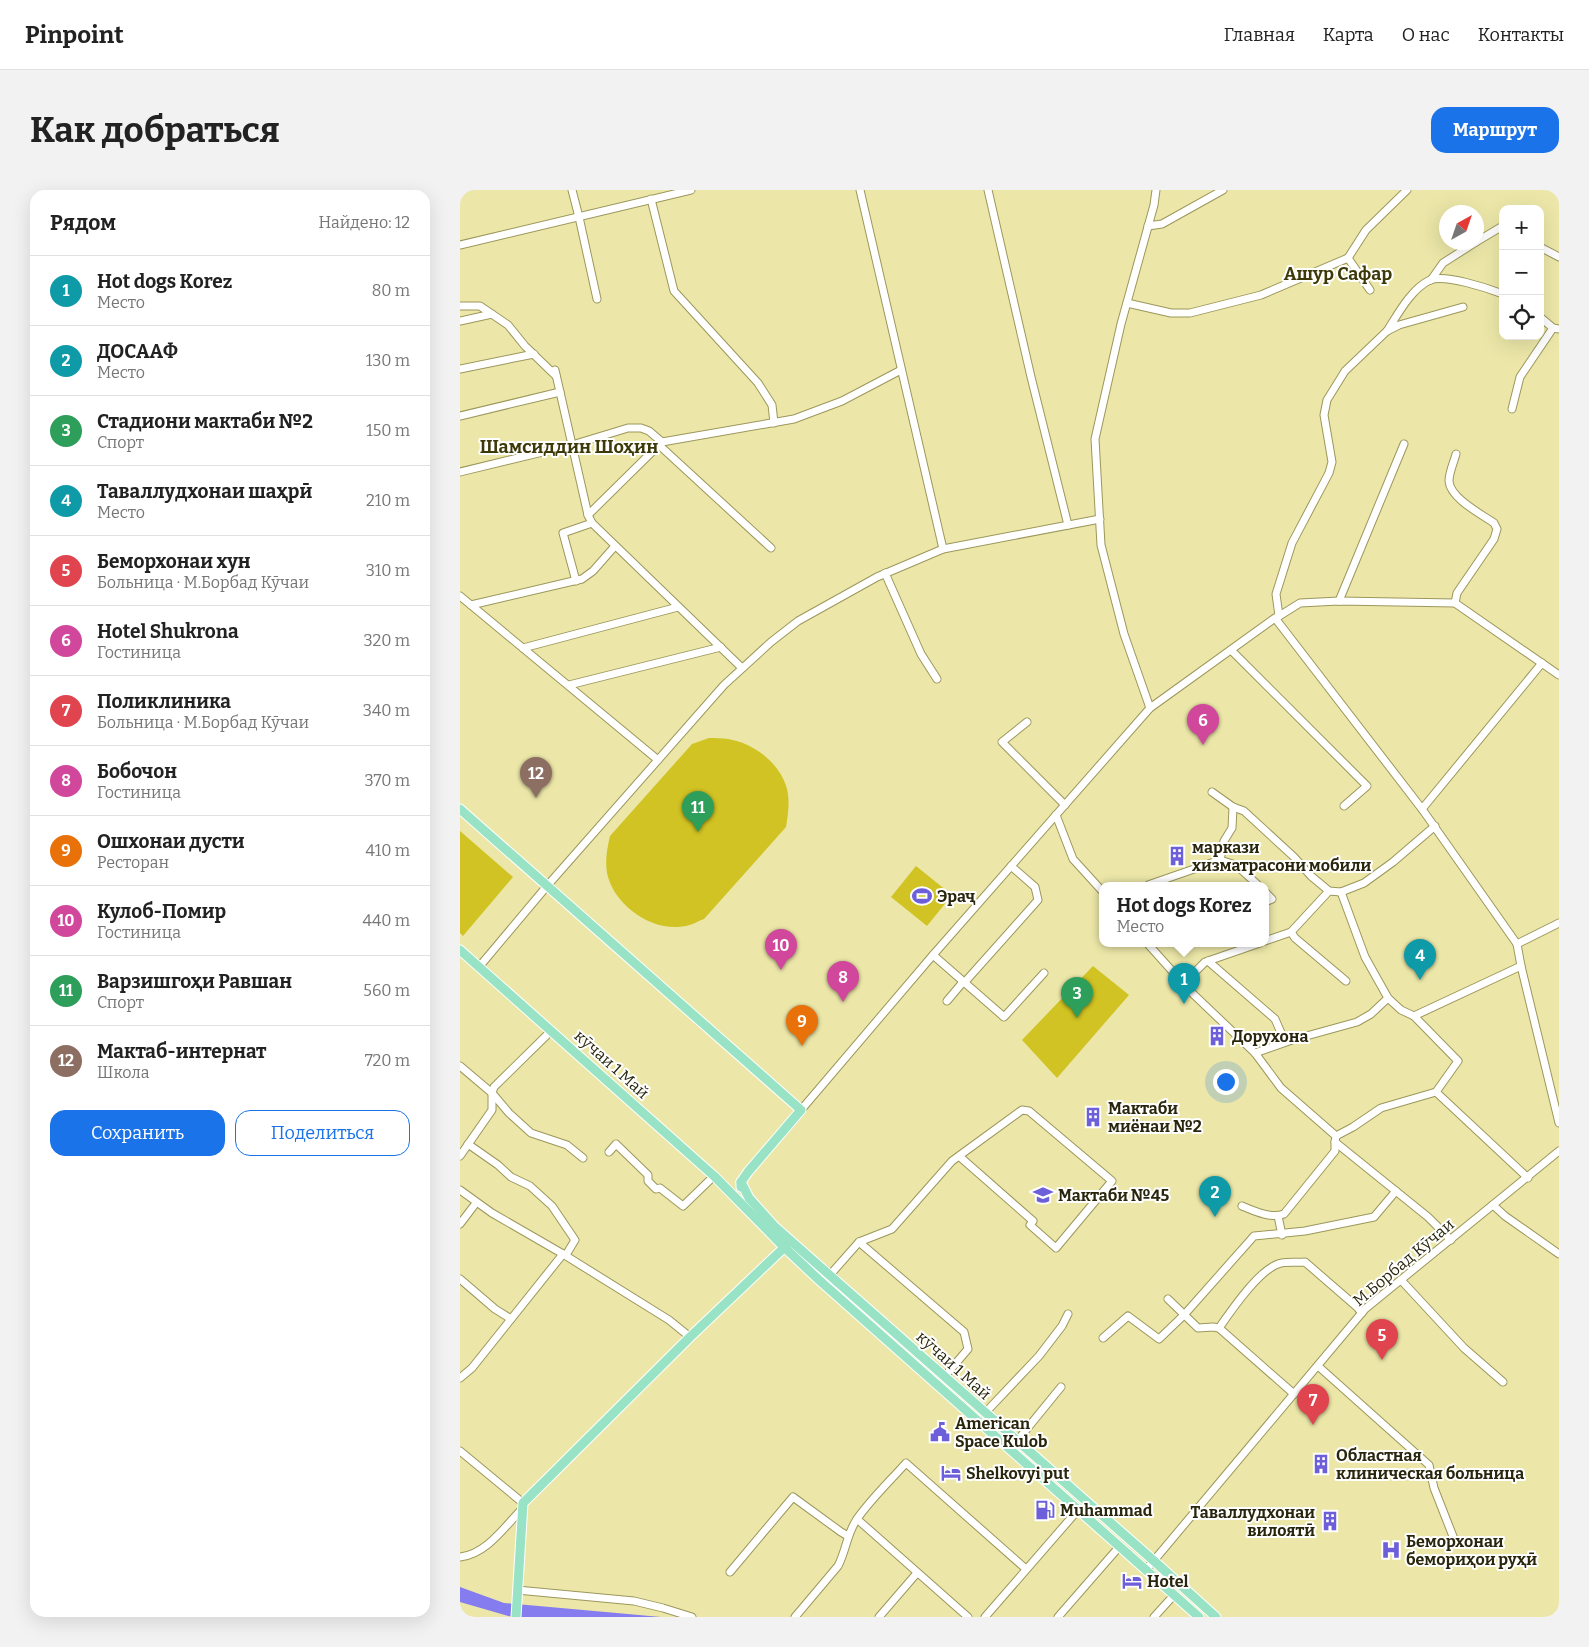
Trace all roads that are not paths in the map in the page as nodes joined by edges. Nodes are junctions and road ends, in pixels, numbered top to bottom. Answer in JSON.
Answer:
{"nodes":[{"id":1,"x":572,"y":190,"type":"edge"},
{"id":2,"x":690,"y":190,"type":"edge"},
{"id":3,"x":860,"y":190,"type":"edge"},
{"id":4,"x":988,"y":190,"type":"edge"},
{"id":5,"x":1156,"y":190,"type":"edge"},
{"id":6,"x":1162,"y":190,"type":"edge"},
{"id":7,"x":1223,"y":190,"type":"edge"},
{"id":8,"x":1407,"y":190,"type":"edge"},
{"id":9,"x":651,"y":200,"type":"junction"},
{"id":10,"x":1154,"y":204,"type":"junction"},
{"id":11,"x":579,"y":217,"type":"junction"},
{"id":12,"x":1148,"y":226,"type":"junction"},
{"id":13,"x":1499,"y":228,"type":"edge"},
{"id":14,"x":1484,"y":237,"type":"edge"},
{"id":15,"x":460,"y":246,"type":"edge"},
{"id":16,"x":1544,"y":249,"type":"edge"},
{"id":17,"x":1463,"y":250,"type":"edge"},
{"id":18,"x":1559,"y":257,"type":"edge"},
{"id":19,"x":1348,"y":258,"type":"junction"},
{"id":20,"x":1432,"y":280,"type":"junction"},
{"id":21,"x":1370,"y":290,"type":"dead end"},
{"id":22,"x":1499,"y":293,"type":"edge"},
{"id":23,"x":597,"y":299,"type":"dead end"},
{"id":24,"x":1127,"y":303,"type":"junction"},
{"id":25,"x":460,"y":306,"type":"edge"},
{"id":26,"x":1463,"y":307,"type":"dead end"},
{"id":27,"x":492,"y":314,"type":"junction"},
{"id":28,"x":1544,"y":320,"type":"edge"},
{"id":29,"x":460,"y":321,"type":"edge"},
{"id":30,"x":1556,"y":328,"type":"edge"},
{"id":31,"x":1386,"y":331,"type":"junction"},
{"id":32,"x":534,"y":354,"type":"junction"},
{"id":33,"x":460,"y":369,"type":"edge"},
{"id":34,"x":901,"y":370,"type":"junction"},
{"id":35,"x":560,"y":392,"type":"junction"},
{"id":36,"x":1512,"y":409,"type":"dead end"},
{"id":37,"x":460,"y":416,"type":"edge"},
{"id":38,"x":774,"y":423,"type":"junction"},
{"id":39,"x":572,"y":444,"type":"junction"},
{"id":40,"x":661,"y":444,"type":"junction"},
{"id":41,"x":1404,"y":444,"type":"dead end"},
{"id":42,"x":1456,"y":454,"type":"dead end"},
{"id":43,"x":461,"y":469,"type":"edge"},
{"id":44,"x":588,"y":515,"type":"junction"},
{"id":45,"x":1100,"y":519,"type":"junction"},
{"id":46,"x":592,"y":523,"type":"junction"},
{"id":47,"x":1068,"y":525,"type":"junction"},
{"id":48,"x":615,"y":546,"type":"junction"},
{"id":49,"x":771,"y":548,"type":"dead end"},
{"id":50,"x":943,"y":549,"type":"junction"},
{"id":51,"x":885,"y":573,"type":"junction"},
{"id":52,"x":576,"y":580,"type":"junction"},
{"id":53,"x":460,"y":596,"type":"edge"},
{"id":54,"x":1339,"y":601,"type":"junction"},
{"id":55,"x":1455,"y":603,"type":"junction"},
{"id":56,"x":471,"y":605,"type":"junction"},
{"id":57,"x":678,"y":606,"type":"junction"},
{"id":58,"x":1277,"y":617,"type":"junction"},
{"id":59,"x":721,"y":647,"type":"junction"},
{"id":60,"x":523,"y":648,"type":"junction"},
{"id":61,"x":1231,"y":650,"type":"junction"},
{"id":62,"x":1542,"y":664,"type":"junction"},
{"id":63,"x":742,"y":668,"type":"junction"},
{"id":64,"x":1559,"y":674,"type":"edge"},
{"id":65,"x":937,"y":679,"type":"dead end"},
{"id":66,"x":569,"y":685,"type":"junction"},
{"id":67,"x":1150,"y":708,"type":"junction"},
{"id":68,"x":1027,"y":722,"type":"dead end"},
{"id":69,"x":658,"y":760,"type":"junction"},
{"id":70,"x":1212,"y":792,"type":"dead end"},
{"id":71,"x":1066,"y":805,"type":"junction"},
{"id":72,"x":1344,"y":806,"type":"dead end"},
{"id":73,"x":1233,"y":807,"type":"junction"},
{"id":74,"x":460,"y":809,"type":"edge"},
{"id":75,"x":1422,"y":809,"type":"junction"},
{"id":76,"x":1056,"y":816,"type":"junction"},
{"id":77,"x":1435,"y":826,"type":"junction"},
{"id":78,"x":1220,"y":860,"type":"junction"},
{"id":79,"x":1011,"y":866,"type":"junction"},
{"id":80,"x":1158,"y":882,"type":"edge"},
{"id":81,"x":1255,"y":882,"type":"edge"},
{"id":82,"x":547,"y":886,"type":"junction"},
{"id":83,"x":1099,"y":888,"type":"edge"},
{"id":84,"x":1329,"y":891,"type":"junction"},
{"id":85,"x":1341,"y":892,"type":"junction"},
{"id":86,"x":1559,"y":923,"type":"edge"},
{"id":87,"x":1291,"y":932,"type":"junction"},
{"id":88,"x":1269,"y":940,"type":"edge"},
{"id":89,"x":1517,"y":944,"type":"junction"},
{"id":90,"x":1151,"y":947,"type":"edge"},
{"id":91,"x":1248,"y":947,"type":"edge"},
{"id":92,"x":460,"y":950,"type":"edge"},
{"id":93,"x":933,"y":955,"type":"junction"},
{"id":94,"x":1208,"y":961,"type":"junction"},
{"id":95,"x":478,"y":966,"type":"junction"},
{"id":96,"x":1521,"y":966,"type":"junction"},
{"id":97,"x":1044,"y":973,"type":"dead end"},
{"id":98,"x":1346,"y":981,"type":"dead end"},
{"id":99,"x":963,"y":982,"type":"junction"},
{"id":100,"x":1184,"y":983,"type":"junction"},
{"id":101,"x":1388,"y":998,"type":"junction"},
{"id":102,"x":947,"y":1001,"type":"dead end"},
{"id":103,"x":1414,"y":1016,"type":"junction"},
{"id":104,"x":551,"y":1031,"type":"junction"},
{"id":105,"x":1285,"y":1042,"type":"junction"},
{"id":106,"x":1255,"y":1053,"type":"junction"},
{"id":107,"x":460,"y":1066,"type":"edge"},
{"id":108,"x":1436,"y":1092,"type":"junction"},
{"id":109,"x":492,"y":1093,"type":"junction"},
{"id":110,"x":800,"y":1110,"type":"junction"},
{"id":111,"x":1559,"y":1123,"type":"edge"},
{"id":112,"x":1335,"y":1139,"type":"junction"},
{"id":113,"x":468,"y":1144,"type":"junction"},
{"id":114,"x":609,"y":1152,"type":"dead end"},
{"id":115,"x":1559,"y":1152,"type":"edge"},
{"id":116,"x":460,"y":1156,"type":"edge"},
{"id":117,"x":960,"y":1156,"type":"junction"},
{"id":118,"x":583,"y":1158,"type":"dead end"},
{"id":119,"x":715,"y":1176,"type":"junction"},
{"id":120,"x":1528,"y":1178,"type":"junction"},
{"id":121,"x":741,"y":1182,"type":"junction"},
{"id":122,"x":460,"y":1190,"type":"edge"},
{"id":123,"x":1396,"y":1191,"type":"junction"},
{"id":124,"x":476,"y":1203,"type":"junction"},
{"id":125,"x":742,"y":1203,"type":"junction"},
{"id":126,"x":1493,"y":1204,"type":"junction"},
{"id":127,"x":1242,"y":1206,"type":"dead end"},
{"id":128,"x":1278,"y":1216,"type":"junction"},
{"id":129,"x":460,"y":1224,"type":"edge"},
{"id":130,"x":1282,"y":1235,"type":"junction"},
{"id":131,"x":1451,"y":1240,"type":"junction"},
{"id":132,"x":859,"y":1242,"type":"junction"},
{"id":133,"x":788,"y":1245,"type":"junction"},
{"id":134,"x":564,"y":1254,"type":"junction"},
{"id":135,"x":1559,"y":1254,"type":"edge"},
{"id":136,"x":829,"y":1276,"type":"junction"},
{"id":137,"x":460,"y":1278,"type":"edge"},
{"id":138,"x":1401,"y":1280,"type":"junction"},
{"id":139,"x":1168,"y":1299,"type":"dead end"},
{"id":140,"x":1362,"y":1313,"type":"junction"},
{"id":141,"x":1068,"y":1314,"type":"dead end"},
{"id":142,"x":1184,"y":1316,"type":"junction"},
{"id":143,"x":511,"y":1319,"type":"junction"},
{"id":144,"x":1219,"y":1328,"type":"junction"},
{"id":145,"x":690,"y":1336,"type":"junction"},
{"id":146,"x":1103,"y":1338,"type":"dead end"},
{"id":147,"x":1318,"y":1366,"type":"junction"},
{"id":148,"x":945,"y":1376,"type":"junction"},
{"id":149,"x":460,"y":1378,"type":"edge"},
{"id":150,"x":1503,"y":1382,"type":"dead end"},
{"id":151,"x":1061,"y":1387,"type":"dead end"},
{"id":152,"x":1294,"y":1394,"type":"junction"},
{"id":153,"x":986,"y":1413,"type":"junction"},
{"id":154,"x":1017,"y":1441,"type":"junction"},
{"id":155,"x":460,"y":1451,"type":"edge"},
{"id":156,"x":523,"y":1505,"type":"junction"},
{"id":157,"x":1078,"y":1510,"type":"junction"},
{"id":158,"x":857,"y":1519,"type":"junction"},
{"id":159,"x":848,"y":1536,"type":"junction"},
{"id":160,"x":1456,"y":1544,"type":"dead end"},
{"id":161,"x":1119,"y":1548,"type":"junction"},
{"id":162,"x":460,"y":1557,"type":"edge"},
{"id":163,"x":1154,"y":1561,"type":"junction"},
{"id":164,"x":1026,"y":1569,"type":"junction"},
{"id":165,"x":1146,"y":1570,"type":"junction"},
{"id":166,"x":730,"y":1572,"type":"dead end"},
{"id":167,"x":917,"y":1573,"type":"junction"},
{"id":168,"x":517,"y":1594,"type":"junction"},
{"id":169,"x":1174,"y":1595,"type":"junction"},
{"id":170,"x":516,"y":1617,"type":"edge"},
{"id":171,"x":692,"y":1617,"type":"edge"},
{"id":172,"x":795,"y":1617,"type":"edge"},
{"id":173,"x":879,"y":1617,"type":"edge"},
{"id":174,"x":968,"y":1617,"type":"edge"},
{"id":175,"x":985,"y":1617,"type":"edge"},
{"id":176,"x":1058,"y":1617,"type":"edge"},
{"id":177,"x":1154,"y":1617,"type":"edge"},
{"id":178,"x":1199,"y":1617,"type":"edge"},
{"id":179,"x":1216,"y":1617,"type":"edge"}],
"edges":[{"from":1,"to":11,"type":"street"},
{"from":2,"to":9,"type":"street"},
{"from":3,"to":34,"type":"street"},
{"from":4,"to":47,"type":"street"},
{"from":5,"to":10,"type":"street"},
{"from":6,"to":10,"type":"street"},
{"from":7,"to":12,"type":"street"},
{"from":8,"to":19,"type":"street"},
{"from":9,"to":11,"type":"street"},
{"from":9,"to":38,"type":"street"},
{"from":10,"to":12,"type":"street"},
{"from":11,"to":15,"type":"street"},
{"from":11,"to":23,"type":"street"},
{"from":12,"to":24,"type":"street"},
{"from":13,"to":14,"type":"street"},
{"from":16,"to":18,"type":"street"},
{"from":17,"to":20,"type":"street"},
{"from":19,"to":21,"type":"street"},
{"from":19,"to":24,"type":"street"},
{"from":20,"to":22,"type":"street"},
{"from":20,"to":31,"type":"street"},
{"from":24,"to":45,"type":"street"},
{"from":25,"to":27,"type":"street"},
{"from":26,"to":31,"type":"street"},
{"from":27,"to":29,"type":"street"},
{"from":27,"to":32,"type":"street"},
{"from":28,"to":30,"type":"street"},
{"from":30,"to":36,"type":"street"},
{"from":31,"to":58,"type":"street"},
{"from":32,"to":33,"type":"street"},
{"from":32,"to":35,"type":"street"},
{"from":34,"to":38,"type":"street"},
{"from":34,"to":50,"type":"street"},
{"from":35,"to":37,"type":"street"},
{"from":35,"to":39,"type":"street"},
{"from":38,"to":40,"type":"street"},
{"from":39,"to":40,"type":"street"},
{"from":39,"to":43,"type":"street"},
{"from":39,"to":44,"type":"street"},
{"from":40,"to":44,"type":"street"},
{"from":40,"to":49,"type":"street"},
{"from":41,"to":54,"type":"street"},
{"from":42,"to":55,"type":"street"},
{"from":44,"to":46,"type":"street"},
{"from":45,"to":47,"type":"street"},
{"from":45,"to":67,"type":"street"},
{"from":46,"to":48,"type":"street"},
{"from":46,"to":52,"type":"street"},
{"from":47,"to":50,"type":"street"},
{"from":48,"to":52,"type":"street"},
{"from":48,"to":57,"type":"street"},
{"from":50,"to":51,"type":"street"},
{"from":51,"to":63,"type":"street"},
{"from":51,"to":65,"type":"street"},
{"from":52,"to":56,"type":"street"},
{"from":53,"to":56,"type":"street"},
{"from":54,"to":55,"type":"street"},
{"from":54,"to":58,"type":"street"},
{"from":55,"to":62,"type":"street"},
{"from":56,"to":60,"type":"street"},
{"from":57,"to":59,"type":"street"},
{"from":57,"to":60,"type":"street"},
{"from":58,"to":61,"type":"street"},
{"from":58,"to":75,"type":"street"},
{"from":59,"to":63,"type":"street"},
{"from":59,"to":66,"type":"street"},
{"from":60,"to":66,"type":"street"},
{"from":61,"to":67,"type":"street"},
{"from":61,"to":72,"type":"street"},
{"from":62,"to":64,"type":"street"},
{"from":62,"to":75,"type":"street"},
{"from":63,"to":69,"type":"street"},
{"from":66,"to":69,"type":"street"},
{"from":67,"to":71,"type":"street"},
{"from":68,"to":71,"type":"street"},
{"from":69,"to":82,"type":"street"},
{"from":70,"to":73,"type":"street"},
{"from":71,"to":76,"type":"street"},
{"from":73,"to":78,"type":"street"},
{"from":73,"to":84,"type":"street"},
{"from":74,"to":82,"type":"main road"},
{"from":75,"to":77,"type":"street"},
{"from":76,"to":79,"type":"street"},
{"from":76,"to":83,"type":"street"},
{"from":77,"to":85,"type":"street"},
{"from":77,"to":89,"type":"street"},
{"from":78,"to":80,"type":"street"},
{"from":78,"to":81,"type":"street"},
{"from":79,"to":93,"type":"street"},
{"from":79,"to":99,"type":"street"},
{"from":82,"to":95,"type":"street"},
{"from":82,"to":110,"type":"main road"},
{"from":84,"to":85,"type":"street"},
{"from":84,"to":87,"type":"street"},
{"from":85,"to":101,"type":"street"},
{"from":86,"to":89,"type":"street"},
{"from":87,"to":88,"type":"street"},
{"from":87,"to":98,"type":"street"},
{"from":89,"to":96,"type":"street"},
{"from":90,"to":100,"type":"street"},
{"from":91,"to":94,"type":"street"},
{"from":92,"to":95,"type":"main road","name":"кӯчаи 1 Май"},
{"from":93,"to":99,"type":"street"},
{"from":93,"to":110,"type":"street"},
{"from":94,"to":100,"type":"street"},
{"from":94,"to":105,"type":"street"},
{"from":95,"to":104,"type":"main road","name":"кӯчаи 1 Май"},
{"from":96,"to":103,"type":"street"},
{"from":96,"to":111,"type":"street"},
{"from":97,"to":99,"type":"street"},
{"from":99,"to":102,"type":"street"},
{"from":100,"to":106,"type":"street"},
{"from":101,"to":103,"type":"street"},
{"from":101,"to":105,"type":"street"},
{"from":103,"to":108,"type":"street"},
{"from":104,"to":109,"type":"street"},
{"from":104,"to":119,"type":"main road","name":"кӯчаи 1 Май"},
{"from":105,"to":106,"type":"street"},
{"from":106,"to":112,"type":"street"},
{"from":107,"to":109,"type":"street"},
{"from":108,"to":112,"type":"street"},
{"from":108,"to":120,"type":"street"},
{"from":109,"to":113,"type":"street"},
{"from":109,"to":118,"type":"street"},
{"from":110,"to":121,"type":"main road"},
{"from":112,"to":123,"type":"street"},
{"from":112,"to":128,"type":"street"},
{"from":113,"to":116,"type":"street"},
{"from":113,"to":134,"type":"street"},
{"from":114,"to":119,"type":"street"},
{"from":115,"to":120,"type":"street","name":"М.Борбад Кӯчаи"},
{"from":117,"to":117,"type":"street"},
{"from":117,"to":132,"type":"street"},
{"from":119,"to":121,"type":"main road"},
{"from":119,"to":125,"type":"main road","name":"кӯчаи 1 Май"},
{"from":120,"to":126,"type":"street","name":"М.Борбад Кӯчаи"},
{"from":121,"to":125,"type":"main road"},
{"from":121,"to":133,"type":"main road","name":"кӯчаи 1 Май"},
{"from":122,"to":124,"type":"street"},
{"from":123,"to":130,"type":"street"},
{"from":123,"to":131,"type":"street"},
{"from":124,"to":129,"type":"street"},
{"from":124,"to":134,"type":"street"},
{"from":125,"to":133,"type":"main road","name":"кӯчаи 1 Май"},
{"from":126,"to":131,"type":"street","name":"М.Борбад Кӯчаи"},
{"from":126,"to":135,"type":"street"},
{"from":127,"to":128,"type":"street"},
{"from":128,"to":130,"type":"street"},
{"from":130,"to":142,"type":"street"},
{"from":131,"to":138,"type":"street","name":"М.Борбад Кӯчаи"},
{"from":132,"to":136,"type":"street"},
{"from":132,"to":148,"type":"street"},
{"from":133,"to":136,"type":"main road","name":"кӯчаи 1 Май"},
{"from":133,"to":145,"type":"main road"},
{"from":133,"to":157,"type":"main road","name":"кӯчаи 1 Май"},
{"from":134,"to":143,"type":"street"},
{"from":134,"to":145,"type":"street"},
{"from":136,"to":148,"type":"main road","name":"кӯчаи 1 Май"},
{"from":137,"to":143,"type":"street"},
{"from":138,"to":140,"type":"street","name":"М.Борбад Кӯчаи"},
{"from":138,"to":150,"type":"street"},
{"from":139,"to":142,"type":"street"},
{"from":140,"to":144,"type":"street"},
{"from":140,"to":147,"type":"street","name":"М.Борбад Кӯчаи"},
{"from":141,"to":153,"type":"street"},
{"from":142,"to":144,"type":"street"},
{"from":142,"to":146,"type":"street"},
{"from":143,"to":149,"type":"street"},
{"from":144,"to":152,"type":"street"},
{"from":145,"to":156,"type":"main road"},
{"from":147,"to":152,"type":"street","name":"М.Борбад Кӯчаи"},
{"from":147,"to":160,"type":"street"},
{"from":148,"to":153,"type":"main road","name":"кӯчаи 1 Май"},
{"from":151,"to":154,"type":"street"},
{"from":152,"to":163,"type":"street","name":"М.Борбад Кӯчаи"},
{"from":153,"to":154,"type":"main road","name":"кӯчаи 1 Май"},
{"from":154,"to":163,"type":"main road","name":"кӯчаи 1 Май"},
{"from":155,"to":156,"type":"street"},
{"from":156,"to":162,"type":"street"},
{"from":156,"to":168,"type":"main road"},
{"from":157,"to":161,"type":"main road","name":"кӯчаи 1 Май"},
{"from":157,"to":164,"type":"street"},
{"from":158,"to":159,"type":"street"},
{"from":158,"to":164,"type":"street"},
{"from":158,"to":167,"type":"street"},
{"from":159,"to":166,"type":"street"},
{"from":159,"to":172,"type":"street"},
{"from":161,"to":165,"type":"main road","name":"кӯчаи 1 Май"},
{"from":161,"to":176,"type":"street"},
{"from":163,"to":165,"type":"street","name":"М.Борбад Кӯчаи"},
{"from":163,"to":179,"type":"main road","name":"кӯчаи 1 Май"},
{"from":164,"to":175,"type":"street"},
{"from":165,"to":169,"type":"main road","name":"кӯчаи 1 Май"},
{"from":167,"to":173,"type":"street"},
{"from":167,"to":174,"type":"street"},
{"from":168,"to":170,"type":"main road"},
{"from":168,"to":171,"type":"street"},
{"from":169,"to":177,"type":"street"},
{"from":169,"to":178,"type":"main road","name":"кӯчаи 1 Май"}]}
